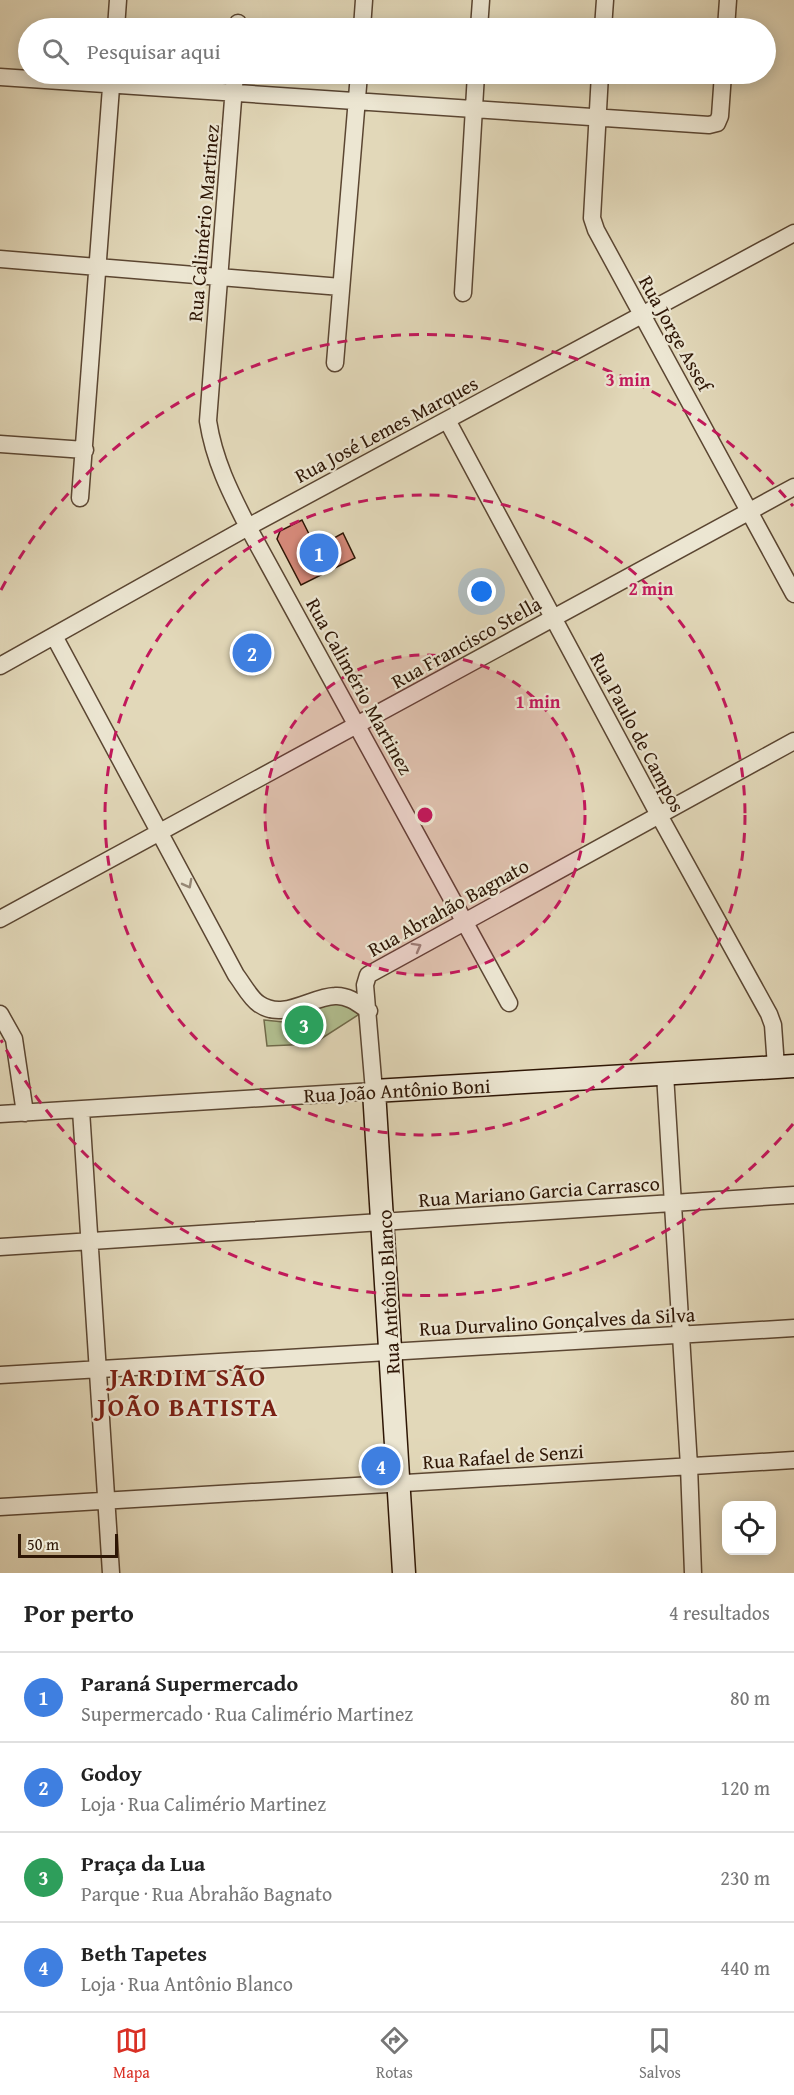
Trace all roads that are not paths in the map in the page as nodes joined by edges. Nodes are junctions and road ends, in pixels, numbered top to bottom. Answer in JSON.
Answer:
{"nodes":[{"id":1,"x":118,"y":0,"type":"edge"},
{"id":2,"x":364,"y":0,"type":"edge"},
{"id":3,"x":481,"y":0,"type":"edge"},
{"id":4,"x":605,"y":0,"type":"edge"},
{"id":5,"x":728,"y":0,"type":"edge"},
{"id":6,"x":117,"y":18,"type":"edge"},
{"id":7,"x":363,"y":18,"type":"edge"},
{"id":8,"x":480,"y":18,"type":"edge"},
{"id":9,"x":604,"y":18,"type":"edge"},
{"id":10,"x":727,"y":18,"type":"edge"},
{"id":11,"x":0,"y":76,"type":"edge"},
{"id":12,"x":18,"y":76,"type":"edge"},
{"id":13,"x":111,"y":84,"type":"edge"},
{"id":14,"x":164,"y":84,"type":"edge"},
{"id":15,"x":235,"y":84,"type":"edge"},
{"id":16,"x":358,"y":84,"type":"edge"},
{"id":17,"x":475,"y":84,"type":"edge"},
{"id":18,"x":599,"y":84,"type":"edge"},
{"id":19,"x":722,"y":84,"type":"edge"},
{"id":20,"x":234,"y":92,"type":"junction"},
{"id":21,"x":357,"y":100,"type":"junction"},
{"id":22,"x":473,"y":108,"type":"junction"},
{"id":23,"x":597,"y":118,"type":"junction"},
{"id":24,"x":794,"y":233,"type":"edge"},
{"id":25,"x":0,"y":259,"type":"edge"},
{"id":26,"x":98,"y":267,"type":"junction"},
{"id":27,"x":219,"y":278,"type":"junction"},
{"id":28,"x":341,"y":287,"type":"junction"},
{"id":29,"x":464,"y":293,"type":"dead end"},
{"id":30,"x":643,"y":314,"type":"junction"},
{"id":31,"x":335,"y":363,"type":"dead end"},
{"id":32,"x":447,"y":420,"type":"junction"},
{"id":33,"x":0,"y":444,"type":"edge"},
{"id":34,"x":85,"y":450,"type":"junction"},
{"id":35,"x":794,"y":487,"type":"edge"},
{"id":36,"x":80,"y":498,"type":"dead end"},
{"id":37,"x":749,"y":512,"type":"junction"},
{"id":38,"x":248,"y":527,"type":"junction"},
{"id":39,"x":794,"y":594,"type":"edge"},
{"id":40,"x":553,"y":618,"type":"junction"},
{"id":41,"x":54,"y":636,"type":"junction"},
{"id":42,"x":0,"y":666,"type":"edge"},
{"id":43,"x":358,"y":726,"type":"junction"},
{"id":44,"x":794,"y":741,"type":"edge"},
{"id":45,"x":660,"y":817,"type":"junction"},
{"id":46,"x":161,"y":832,"type":"junction"},
{"id":47,"x":0,"y":919,"type":"edge"},
{"id":48,"x":465,"y":920,"type":"junction"},
{"id":49,"x":508,"y":1004,"type":"dead end"},
{"id":50,"x":369,"y":1011,"type":"junction"},
{"id":51,"x":0,"y":1014,"type":"edge"},
{"id":52,"x":785,"y":1066,"type":"edge"},
{"id":53,"x":665,"y":1074,"type":"junction"},
{"id":54,"x":374,"y":1092,"type":"junction"},
{"id":55,"x":81,"y":1110,"type":"junction"},
{"id":56,"x":25,"y":1113,"type":"junction"},
{"id":57,"x":0,"y":1114,"type":"edge"},
{"id":58,"x":794,"y":1195,"type":"edge"},
{"id":59,"x":672,"y":1204,"type":"junction"},
{"id":60,"x":384,"y":1222,"type":"junction"},
{"id":61,"x":89,"y":1242,"type":"junction"},
{"id":62,"x":0,"y":1247,"type":"edge"},
{"id":63,"x":794,"y":1328,"type":"edge"},
{"id":64,"x":681,"y":1335,"type":"junction"},
{"id":65,"x":392,"y":1352,"type":"junction"},
{"id":66,"x":98,"y":1370,"type":"junction"},
{"id":67,"x":0,"y":1376,"type":"edge"},
{"id":68,"x":794,"y":1460,"type":"edge"},
{"id":69,"x":689,"y":1466,"type":"junction"},
{"id":70,"x":399,"y":1484,"type":"junction"},
{"id":71,"x":106,"y":1502,"type":"junction"},
{"id":72,"x":0,"y":1507,"type":"edge"},
{"id":73,"x":111,"y":1573,"type":"edge"},
{"id":74,"x":404,"y":1573,"type":"edge"},
{"id":75,"x":693,"y":1573,"type":"edge"}],
"edges":[{"from":1,"to":6,"type":"street"},
{"from":2,"to":7,"type":"street"},
{"from":3,"to":8,"type":"street"},
{"from":4,"to":9,"type":"street"},
{"from":5,"to":10,"type":"street"},
{"from":11,"to":12,"type":"street"},
{"from":13,"to":26,"type":"street"},
{"from":14,"to":20,"type":"street"},
{"from":15,"to":20,"type":"street","name":"Rua Calimério Martinez"},
{"from":16,"to":21,"type":"street"},
{"from":17,"to":22,"type":"street"},
{"from":18,"to":23,"type":"street","name":"Rua Jorge Assef"},
{"from":19,"to":23,"type":"street"},
{"from":20,"to":21,"type":"street"},
{"from":20,"to":27,"type":"street","name":"Rua Calimério Martinez"},
{"from":21,"to":22,"type":"street"},
{"from":21,"to":28,"type":"street"},
{"from":22,"to":23,"type":"street"},
{"from":22,"to":29,"type":"street"},
{"from":23,"to":30,"type":"street","name":"Rua Jorge Assef"},
{"from":24,"to":30,"type":"street","name":"Rua José Lemes Marques"},
{"from":25,"to":26,"type":"street"},
{"from":26,"to":27,"type":"street"},
{"from":26,"to":34,"type":"street"},
{"from":27,"to":28,"type":"street"},
{"from":27,"to":38,"type":"street","name":"Rua Calimério Martinez"},
{"from":28,"to":31,"type":"street"},
{"from":30,"to":32,"type":"street","name":"Rua José Lemes Marques"},
{"from":30,"to":37,"type":"street","name":"Rua Jorge Assef"},
{"from":32,"to":38,"type":"street","name":"Rua José Lemes Marques"},
{"from":32,"to":40,"type":"street","name":"Rua Paulo de Campos"},
{"from":33,"to":34,"type":"street"},
{"from":34,"to":36,"type":"street"},
{"from":35,"to":37,"type":"street","name":"Rua Francisco Stella"},
{"from":37,"to":39,"type":"street","name":"Rua Jorge Assef"},
{"from":37,"to":40,"type":"street","name":"Rua Francisco Stella"},
{"from":38,"to":41,"type":"street","name":"Rua José Lemes Marques"},
{"from":38,"to":43,"type":"street","name":"Rua Calimério Martinez"},
{"from":40,"to":43,"type":"street","name":"Rua Francisco Stella"},
{"from":40,"to":45,"type":"street","name":"Rua Paulo de Campos"},
{"from":41,"to":42,"type":"street","name":"Rua José Lemes Marques"},
{"from":41,"to":46,"type":"street"},
{"from":43,"to":46,"type":"street","name":"Rua Francisco Stella"},
{"from":43,"to":48,"type":"street","name":"Rua Calimério Martinez"},
{"from":44,"to":45,"type":"street","name":"Rua Abrahão Bagnato"},
{"from":45,"to":48,"type":"street","name":"Rua Abrahão Bagnato"},
{"from":45,"to":52,"type":"street","name":"Rua Paulo de Campos"},
{"from":46,"to":47,"type":"street","name":"Rua Francisco Stella"},
{"from":46,"to":50,"type":"street","one_way":true},
{"from":48,"to":49,"type":"street","name":"Rua Calimério Martinez"},
{"from":50,"to":48,"type":"street","name":"Rua Abrahão Bagnato","one_way":true},
{"from":50,"to":54,"type":"street","name":"Rua Antônio Blanco"},
{"from":51,"to":56,"type":"street"},
{"from":52,"to":53,"type":"street","name":"Rua João Antônio Boni"},
{"from":53,"to":54,"type":"street","name":"Rua João Antônio Boni"},
{"from":53,"to":59,"type":"street"},
{"from":54,"to":55,"type":"street","name":"Rua João Antônio Boni"},
{"from":54,"to":60,"type":"street","name":"Rua Antônio Blanco"},
{"from":55,"to":56,"type":"street","name":"Rua João Antônio Boni"},
{"from":55,"to":61,"type":"street"},
{"from":56,"to":57,"type":"street","name":"Rua João Antônio Boni"},
{"from":58,"to":59,"type":"street","name":"Rua Mariano Garcia Carrasco"},
{"from":59,"to":60,"type":"street","name":"Rua Mariano Garcia Carrasco"},
{"from":59,"to":64,"type":"street"},
{"from":60,"to":61,"type":"street","name":"Rua Mariano Garcia Carrasco"},
{"from":60,"to":65,"type":"street","name":"Rua Antônio Blanco"},
{"from":61,"to":62,"type":"street","name":"Rua Mariano Garcia Carrasco"},
{"from":61,"to":66,"type":"street"},
{"from":63,"to":64,"type":"street","name":"Rua Durvalino Gonçalves da Silva"},
{"from":64,"to":65,"type":"street","name":"Rua Durvalino Gonçalves da Silva"},
{"from":64,"to":69,"type":"street"},
{"from":65,"to":66,"type":"street","name":"Rua Durvalino Gonçalves da Silva"},
{"from":65,"to":70,"type":"street","name":"Rua Antônio Blanco"},
{"from":66,"to":67,"type":"street","name":"Rua Durvalino Gonçalves da Silva"},
{"from":66,"to":71,"type":"street"},
{"from":68,"to":69,"type":"street","name":"Rua Rafael de Senzi"},
{"from":69,"to":70,"type":"street","name":"Rua Rafael de Senzi"},
{"from":69,"to":75,"type":"street"},
{"from":70,"to":71,"type":"street","name":"Rua Rafael de Senzi"},
{"from":70,"to":74,"type":"street","name":"Rua Antônio Blanco"},
{"from":71,"to":72,"type":"street","name":"Rua Rafael de Senzi"},
{"from":71,"to":73,"type":"street"}]}
